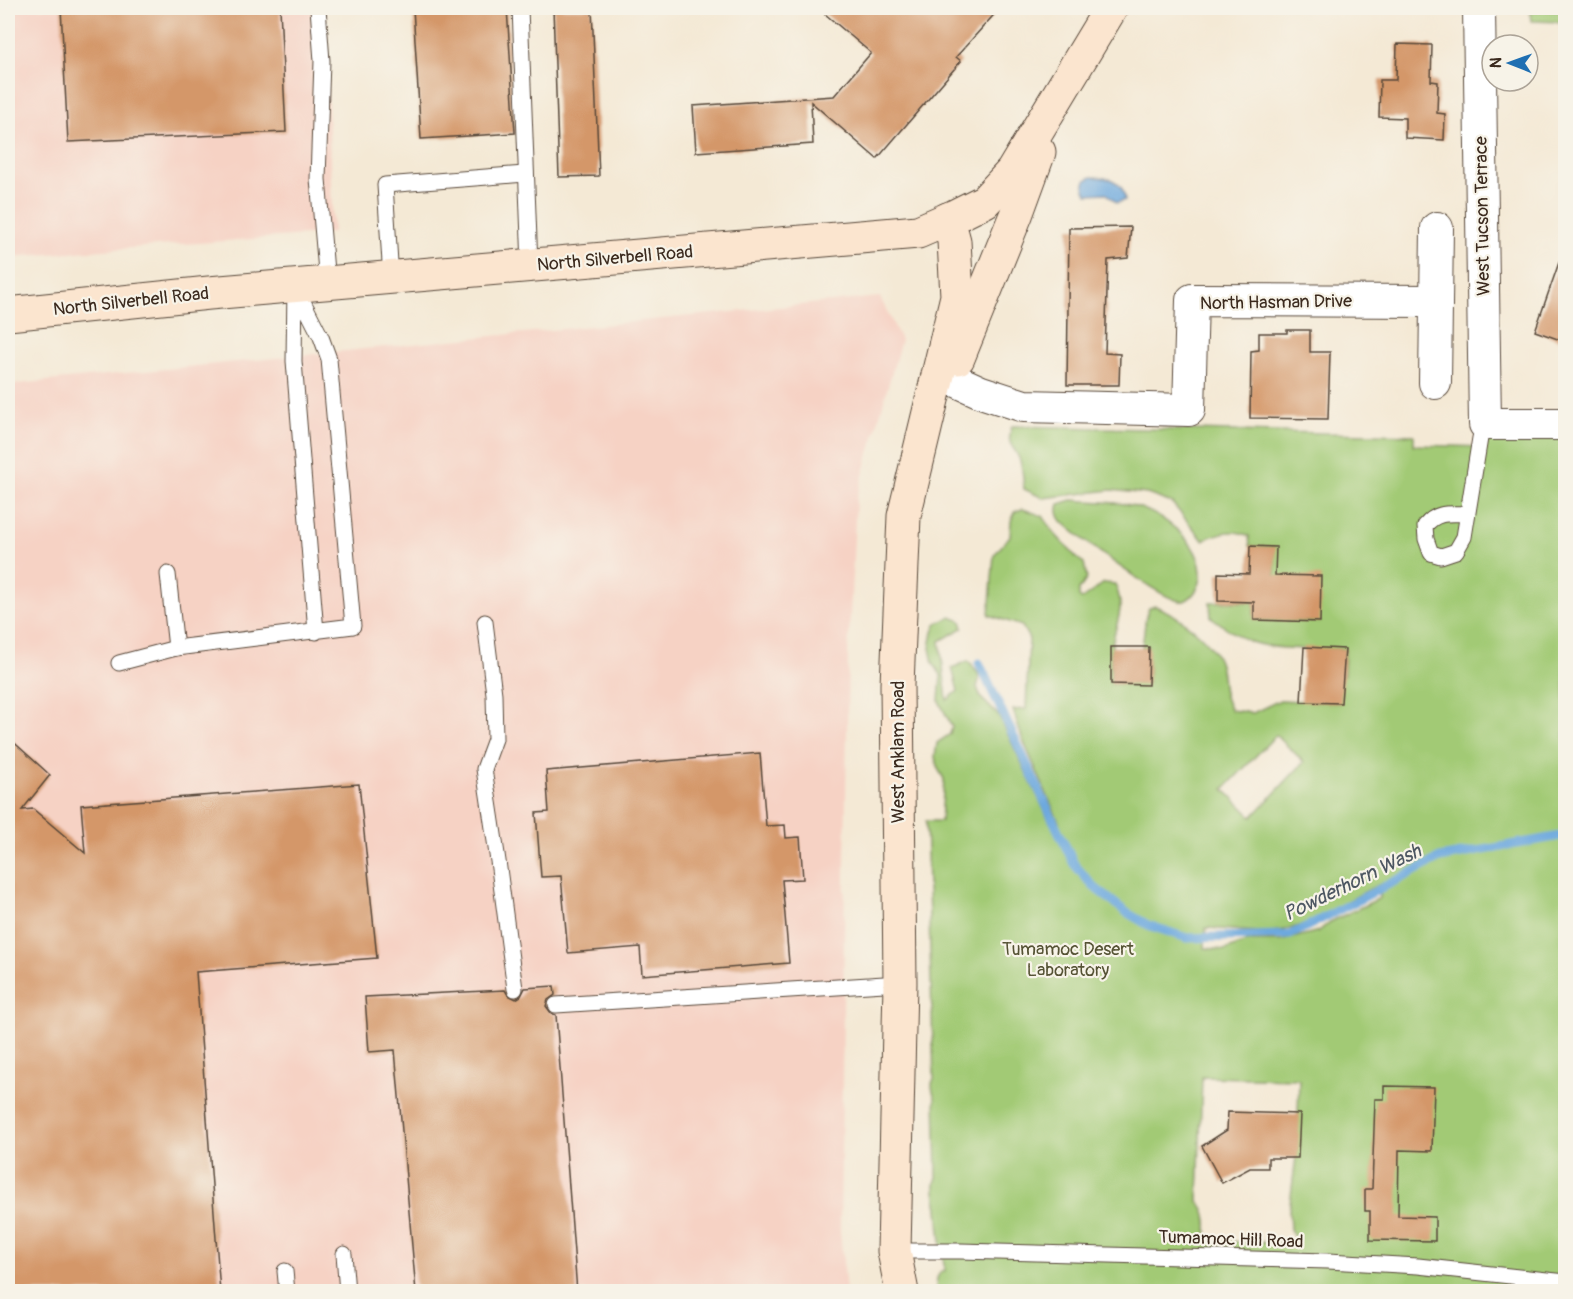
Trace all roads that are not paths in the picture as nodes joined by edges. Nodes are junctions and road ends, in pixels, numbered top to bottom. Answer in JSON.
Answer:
{"nodes":[{"id":1,"x":318,"y":8,"type":"edge"},
{"id":2,"x":520,"y":8,"type":"edge"},
{"id":3,"x":1111,"y":8,"type":"edge"},
{"id":4,"x":1479,"y":8,"type":"edge"},
{"id":5,"x":1061,"y":91,"type":"junction"},
{"id":6,"x":525,"y":174,"type":"junction"},
{"id":7,"x":948,"y":219,"type":"junction"},
{"id":8,"x":1437,"y":228,"type":"dead end"},
{"id":9,"x":530,"y":266,"type":"junction"},
{"id":10,"x":390,"y":278,"type":"junction"},
{"id":11,"x":327,"y":283,"type":"junction"},
{"id":12,"x":295,"y":286,"type":"junction"},
{"id":13,"x":1435,"y":301,"type":"junction"},
{"id":14,"x":8,"y":314,"type":"edge"},
{"id":15,"x":944,"y":376,"type":"junction"},
{"id":16,"x":1435,"y":383,"type":"dead end"},
{"id":17,"x":1485,"y":424,"type":"junction"},
{"id":18,"x":1566,"y":424,"type":"edge"},
{"id":19,"x":1467,"y":514,"type":"dead end"},
{"id":20,"x":168,"y":574,"type":"dead end"},
{"id":21,"x":485,"y":622,"type":"dead end"},
{"id":22,"x":316,"y":632,"type":"junction"},
{"id":23,"x":176,"y":648,"type":"junction"},
{"id":24,"x":118,"y":663,"type":"dead end"},
{"id":25,"x":900,"y":983,"type":"junction"},
{"id":26,"x":515,"y":989,"type":"dead end"},
{"id":27,"x":556,"y":1005,"type":"dead end"},
{"id":28,"x":894,"y":1251,"type":"junction"},
{"id":29,"x":344,"y":1254,"type":"dead end"},
{"id":30,"x":285,"y":1271,"type":"dead end"},
{"id":31,"x":1566,"y":1282,"type":"edge"},
{"id":32,"x":286,"y":1292,"type":"edge"},
{"id":33,"x":347,"y":1292,"type":"edge"},
{"id":34,"x":902,"y":1292,"type":"edge"}],
"edges":[{"from":1,"to":11,"type":"lane"},
{"from":2,"to":6,"type":"lane"},
{"from":3,"to":5,"type":"street","name":"North Silverbell Road"},
{"from":4,"to":17,"type":"street","name":"West Tucson Terrace"},
{"from":5,"to":7,"type":"street","name":"North Silverbell Road"},
{"from":5,"to":15,"type":"street"},
{"from":6,"to":9,"type":"lane"},
{"from":6,"to":10,"type":"lane"},
{"from":7,"to":9,"type":"street","name":"North Silverbell Road"},
{"from":7,"to":15,"type":"street","name":"West Anklam Road"},
{"from":8,"to":13,"type":"street"},
{"from":9,"to":10,"type":"street","name":"North Silverbell Road"},
{"from":10,"to":11,"type":"street","name":"North Silverbell Road"},
{"from":11,"to":12,"type":"street","name":"North Silverbell Road"},
{"from":12,"to":14,"type":"street","name":"North Silverbell Road"},
{"from":12,"to":22,"type":"lane"},
{"from":12,"to":22,"type":"lane"},
{"from":13,"to":15,"type":"street","name":"North Hasman Drive"},
{"from":13,"to":16,"type":"street"},
{"from":15,"to":25,"type":"street","name":"West Anklam Road"},
{"from":17,"to":18,"type":"street"},
{"from":17,"to":19,"type":"lane"},
{"from":20,"to":23,"type":"lane"},
{"from":21,"to":26,"type":"lane"},
{"from":22,"to":23,"type":"lane"},
{"from":23,"to":24,"type":"lane"},
{"from":25,"to":27,"type":"lane"},
{"from":25,"to":28,"type":"street","name":"West Anklam Road"},
{"from":28,"to":31,"type":"lane","name":"Tumamoc Hill Road"},
{"from":28,"to":34,"type":"street","name":"West Anklam Road"},
{"from":29,"to":33,"type":"lane"},
{"from":30,"to":32,"type":"lane"}]}
